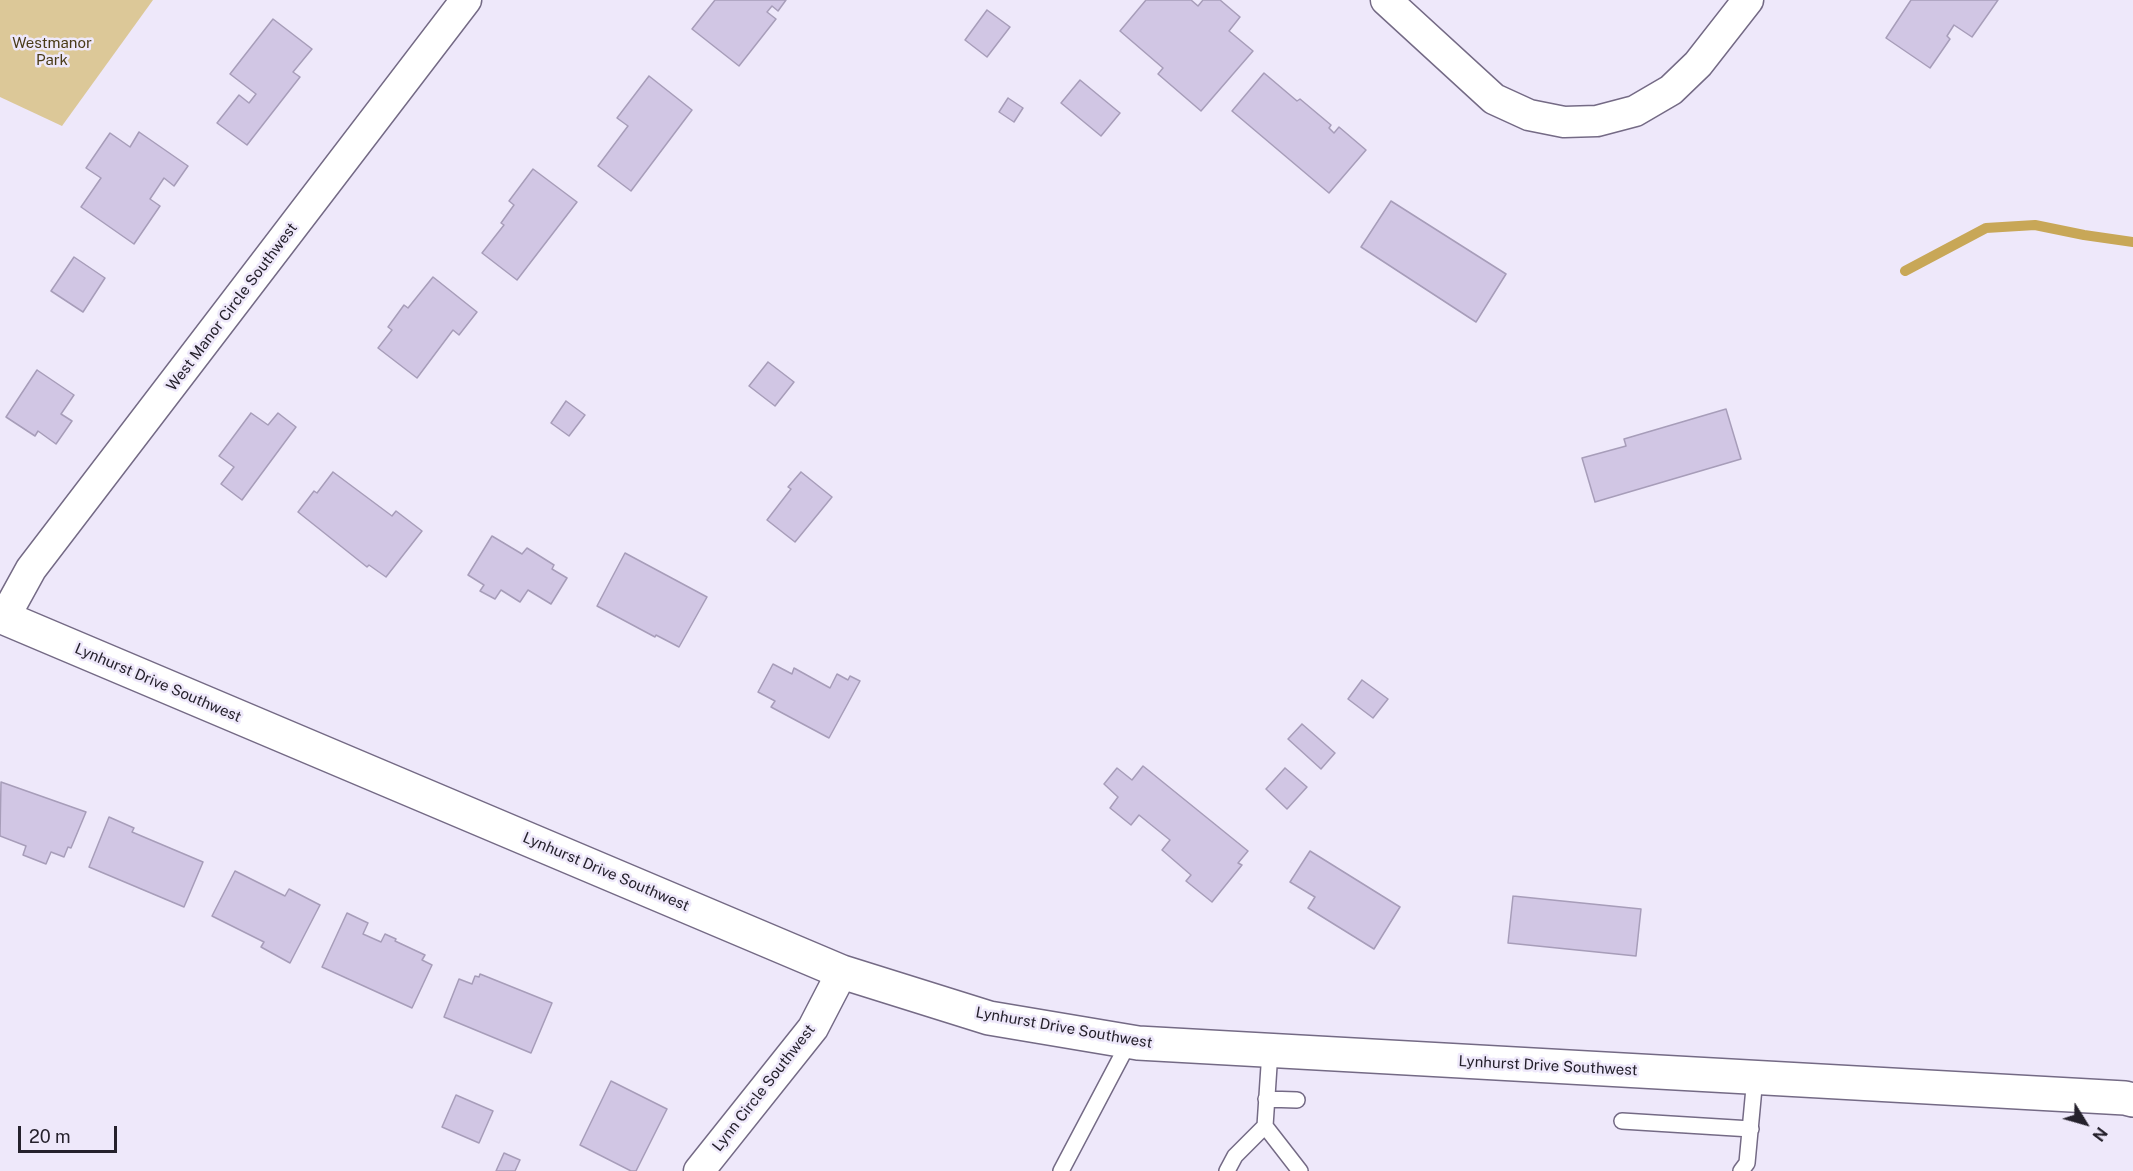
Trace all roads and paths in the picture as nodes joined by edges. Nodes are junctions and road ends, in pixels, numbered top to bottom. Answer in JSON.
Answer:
{"nodes":[{"id":1,"x":466,"y":0,"type":"edge"},
{"id":2,"x":1386,"y":0,"type":"edge"},
{"id":3,"x":1748,"y":0,"type":"edge"},
{"id":4,"x":2,"y":617,"type":"edge"},
{"id":5,"x":842,"y":972,"type":"junction"},
{"id":6,"x":1129,"y":1042,"type":"junction"},
{"id":7,"x":1270,"y":1051,"type":"junction"},
{"id":8,"x":1755,"y":1077,"type":"junction"},
{"id":9,"x":1266,"y":1099,"type":"junction"},
{"id":10,"x":1297,"y":1100,"type":"dead end"},
{"id":11,"x":2133,"y":1100,"type":"edge"},
{"id":12,"x":1622,"y":1121,"type":"dead end"},
{"id":13,"x":1265,"y":1126,"type":"junction"},
{"id":14,"x":1751,"y":1129,"type":"junction"},
{"id":15,"x":699,"y":1171,"type":"edge"},
{"id":16,"x":1061,"y":1171,"type":"edge"},
{"id":17,"x":1227,"y":1171,"type":"edge"},
{"id":18,"x":1300,"y":1171,"type":"edge"},
{"id":19,"x":1741,"y":1171,"type":"edge"}],
"edges":[{"from":1,"to":4,"type":"street","name":"West Manor Circle Southwest"},
{"from":2,"to":3,"type":"street"},
{"from":4,"to":5,"type":"street","name":"Lynhurst Drive Southwest"},
{"from":5,"to":6,"type":"street","name":"Lynhurst Drive Southwest"},
{"from":5,"to":15,"type":"street","name":"Lynn Circle Southwest"},
{"from":6,"to":7,"type":"street","name":"Lynhurst Drive Southwest"},
{"from":6,"to":16,"type":"lane"},
{"from":7,"to":8,"type":"street","name":"Lynhurst Drive Southwest"},
{"from":7,"to":9,"type":"lane"},
{"from":8,"to":11,"type":"street","name":"Lynhurst Drive Southwest"},
{"from":8,"to":14,"type":"lane"},
{"from":9,"to":10,"type":"lane"},
{"from":9,"to":13,"type":"lane"},
{"from":12,"to":14,"type":"lane"},
{"from":13,"to":17,"type":"lane"},
{"from":13,"to":18,"type":"lane"},
{"from":14,"to":19,"type":"lane"}]}
